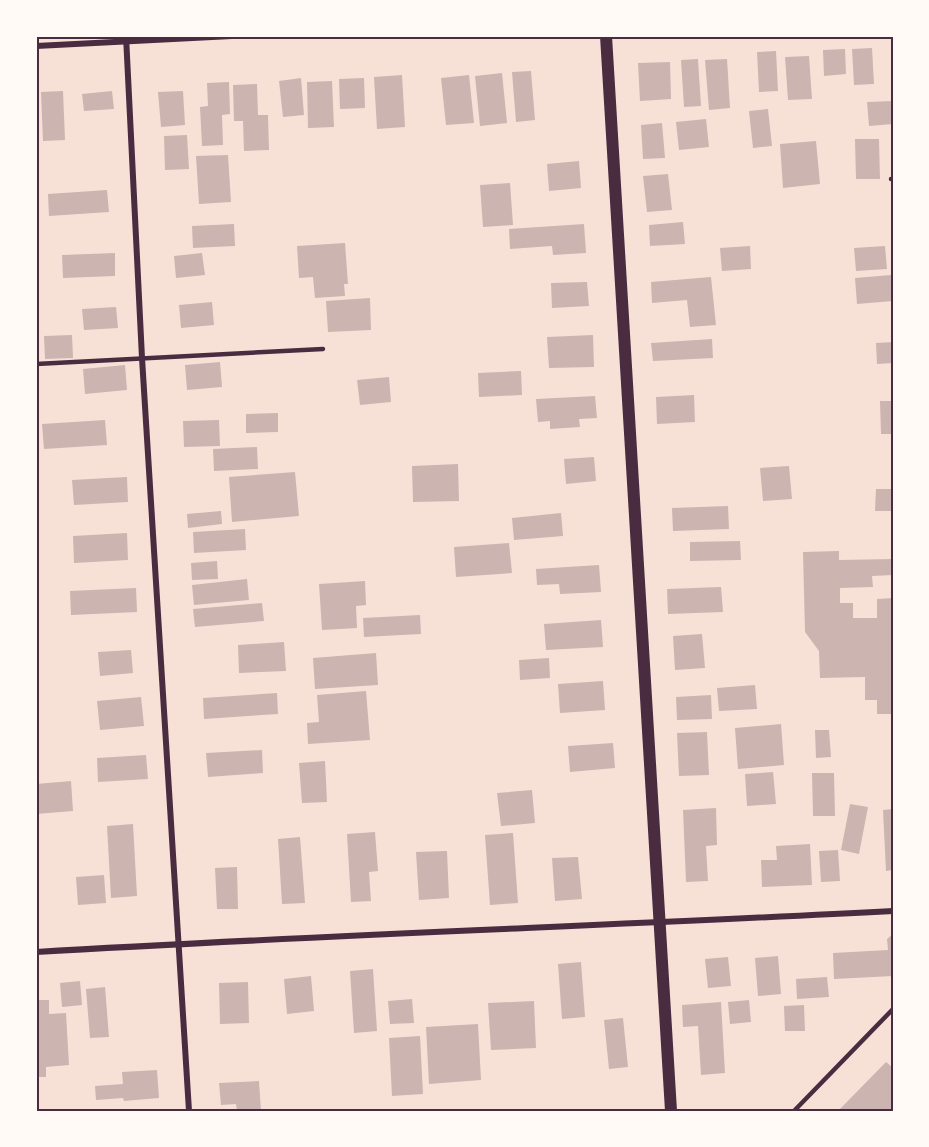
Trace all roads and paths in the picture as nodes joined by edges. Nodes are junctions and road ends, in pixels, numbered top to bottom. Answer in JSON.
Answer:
{"nodes":[{"id":1,"x":232,"y":36,"type":"edge"},
{"id":2,"x":606,"y":36,"type":"edge"},
{"id":3,"x":126,"y":39,"type":"edge"},
{"id":4,"x":36,"y":46,"type":"edge"},
{"id":5,"x":322,"y":349,"type":"dead end"},
{"id":6,"x":142,"y":358,"type":"junction"},
{"id":7,"x":36,"y":364,"type":"edge"},
{"id":8,"x":893,"y":912,"type":"edge"},
{"id":9,"x":660,"y":923,"type":"junction"},
{"id":10,"x":180,"y":944,"type":"junction"},
{"id":11,"x":36,"y":952,"type":"edge"},
{"id":12,"x":893,"y":1009,"type":"edge"},
{"id":13,"x":189,"y":1111,"type":"edge"},
{"id":14,"x":671,"y":1111,"type":"edge"},
{"id":15,"x":794,"y":1111,"type":"edge"}],
"edges":[{"from":1,"to":3,"type":"street"},
{"from":2,"to":9,"type":"main road"},
{"from":3,"to":4,"type":"street"},
{"from":3,"to":6,"type":"street"},
{"from":5,"to":6,"type":"lane"},
{"from":6,"to":7,"type":"lane"},
{"from":6,"to":10,"type":"street"},
{"from":8,"to":9,"type":"street"},
{"from":9,"to":10,"type":"street"},
{"from":9,"to":14,"type":"main road"},
{"from":10,"to":11,"type":"street"},
{"from":10,"to":13,"type":"street"},
{"from":12,"to":15,"type":"lane"}]}
